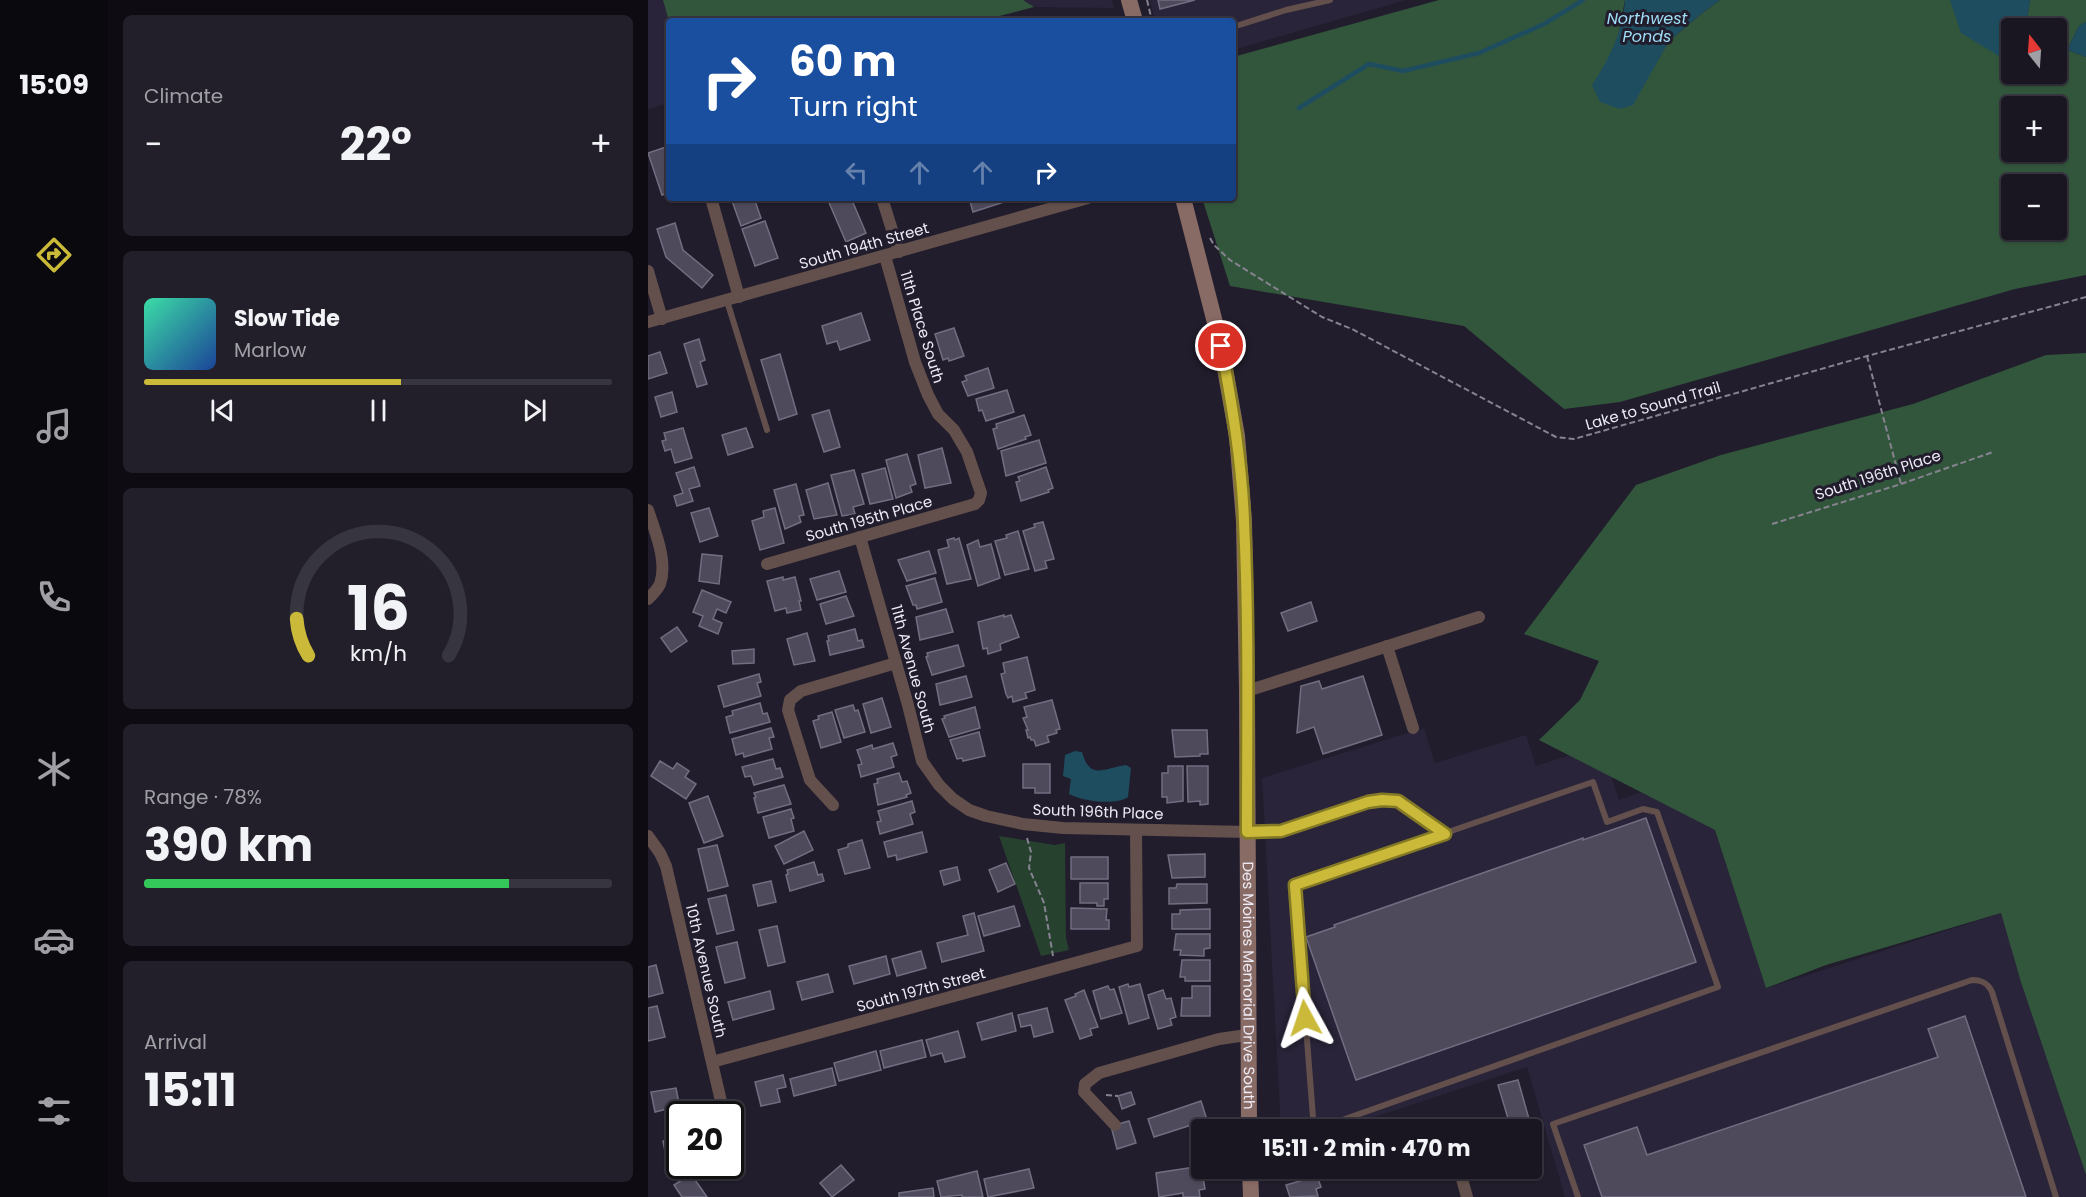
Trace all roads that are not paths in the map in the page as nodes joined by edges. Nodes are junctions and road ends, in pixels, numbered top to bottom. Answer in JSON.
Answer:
{"nodes":[{"id":1,"x":1129,"y":0,"type":"edge"},
{"id":2,"x":1330,"y":0,"type":"edge"},
{"id":3,"x":1134,"y":18,"type":"edge"},
{"id":4,"x":1236,"y":26,"type":"edge"},
{"id":5,"x":712,"y":201,"type":"edge"},
{"id":6,"x":883,"y":201,"type":"edge"},
{"id":7,"x":1078,"y":201,"type":"edge"},
{"id":8,"x":1184,"y":201,"type":"edge"},
{"id":9,"x":899,"y":252,"type":"junction"},
{"id":10,"x":885,"y":256,"type":"junction"},
{"id":11,"x":648,"y":271,"type":"edge"},
{"id":12,"x":733,"y":299,"type":"junction"},
{"id":13,"x":662,"y":319,"type":"junction"},
{"id":14,"x":648,"y":322,"type":"edge"},
{"id":15,"x":767,"y":430,"type":"dead end"},
{"id":16,"x":979,"y":500,"type":"joint"},
{"id":17,"x":648,"y":510,"type":"edge"},
{"id":18,"x":860,"y":537,"type":"junction"},
{"id":19,"x":767,"y":564,"type":"dead end"},
{"id":20,"x":648,"y":599,"type":"edge"},
{"id":21,"x":1479,"y":617,"type":"dead end"},
{"id":22,"x":1387,"y":646,"type":"junction"},
{"id":23,"x":896,"y":663,"type":"junction"},
{"id":24,"x":1247,"y":691,"type":"junction"},
{"id":25,"x":1413,"y":728,"type":"dead end"},
{"id":26,"x":954,"y":799,"type":"joint"},
{"id":27,"x":833,"y":805,"type":"dead end"},
{"id":28,"x":1136,"y":830,"type":"junction"},
{"id":29,"x":1247,"y":832,"type":"junction"},
{"id":30,"x":1445,"y":834,"type":"junction"},
{"id":31,"x":649,"y":837,"type":"edge"},
{"id":32,"x":1247,"y":1035,"type":"junction"},
{"id":33,"x":712,"y":1062,"type":"junction"},
{"id":34,"x":721,"y":1101,"type":"edge"},
{"id":35,"x":1249,"y":1119,"type":"edge"},
{"id":36,"x":1313,"y":1119,"type":"edge"},
{"id":37,"x":1345,"y":1119,"type":"edge"},
{"id":38,"x":1115,"y":1125,"type":"dead end"},
{"id":39,"x":1250,"y":1179,"type":"edge"},
{"id":40,"x":1462,"y":1179,"type":"edge"},
{"id":41,"x":1251,"y":1197,"type":"edge"},
{"id":42,"x":1467,"y":1197,"type":"edge"},
{"id":43,"x":1578,"y":1197,"type":"edge"},
{"id":44,"x":2056,"y":1197,"type":"edge"}],
"edges":[{"from":1,"to":3,"type":"main road"},
{"from":2,"to":4,"type":"lane"},
{"from":5,"to":12,"type":"street"},
{"from":6,"to":9,"type":"street","name":"11th Place South"},
{"from":7,"to":9,"type":"street","name":"South 194th Street"},
{"from":8,"to":24,"type":"main road","name":"Des Moines Memorial Drive South"},
{"from":9,"to":10,"type":"street","name":"South 194th Street"},
{"from":10,"to":12,"type":"street","name":"South 194th Street"},
{"from":10,"to":16,"type":"street","name":"11th Place South"},
{"from":11,"to":13,"type":"street"},
{"from":12,"to":13,"type":"street","name":"South 194th Street"},
{"from":12,"to":15,"type":"lane"},
{"from":13,"to":14,"type":"street","name":"South 194th Street"},
{"from":16,"to":18,"type":"street","name":"South 195th Place"},
{"from":17,"to":20,"type":"street"},
{"from":18,"to":19,"type":"street","name":"South 195th Place"},
{"from":18,"to":23,"type":"street","name":"11th Avenue South"},
{"from":21,"to":22,"type":"street"},
{"from":22,"to":24,"type":"street"},
{"from":22,"to":25,"type":"street"},
{"from":23,"to":26,"type":"street","name":"11th Avenue South"},
{"from":23,"to":27,"type":"street"},
{"from":24,"to":29,"type":"main road","name":"Des Moines Memorial Drive South"},
{"from":26,"to":28,"type":"street","name":"South 196th Place"},
{"from":28,"to":29,"type":"street","name":"South 196th Place"},
{"from":28,"to":33,"type":"street","name":"South 197th Street"},
{"from":29,"to":30,"type":"lane"},
{"from":29,"to":32,"type":"main road","name":"Des Moines Memorial Drive South"},
{"from":30,"to":36,"type":"lane"},
{"from":30,"to":37,"type":"lane"},
{"from":31,"to":33,"type":"street","name":"10th Avenue South"},
{"from":32,"to":35,"type":"main road","name":"Des Moines Memorial Drive South"},
{"from":32,"to":38,"type":"street"},
{"from":33,"to":34,"type":"street","name":"10th Avenue South"},
{"from":39,"to":41,"type":"main road"},
{"from":40,"to":42,"type":"street"},
{"from":43,"to":44,"type":"lane"}]}
